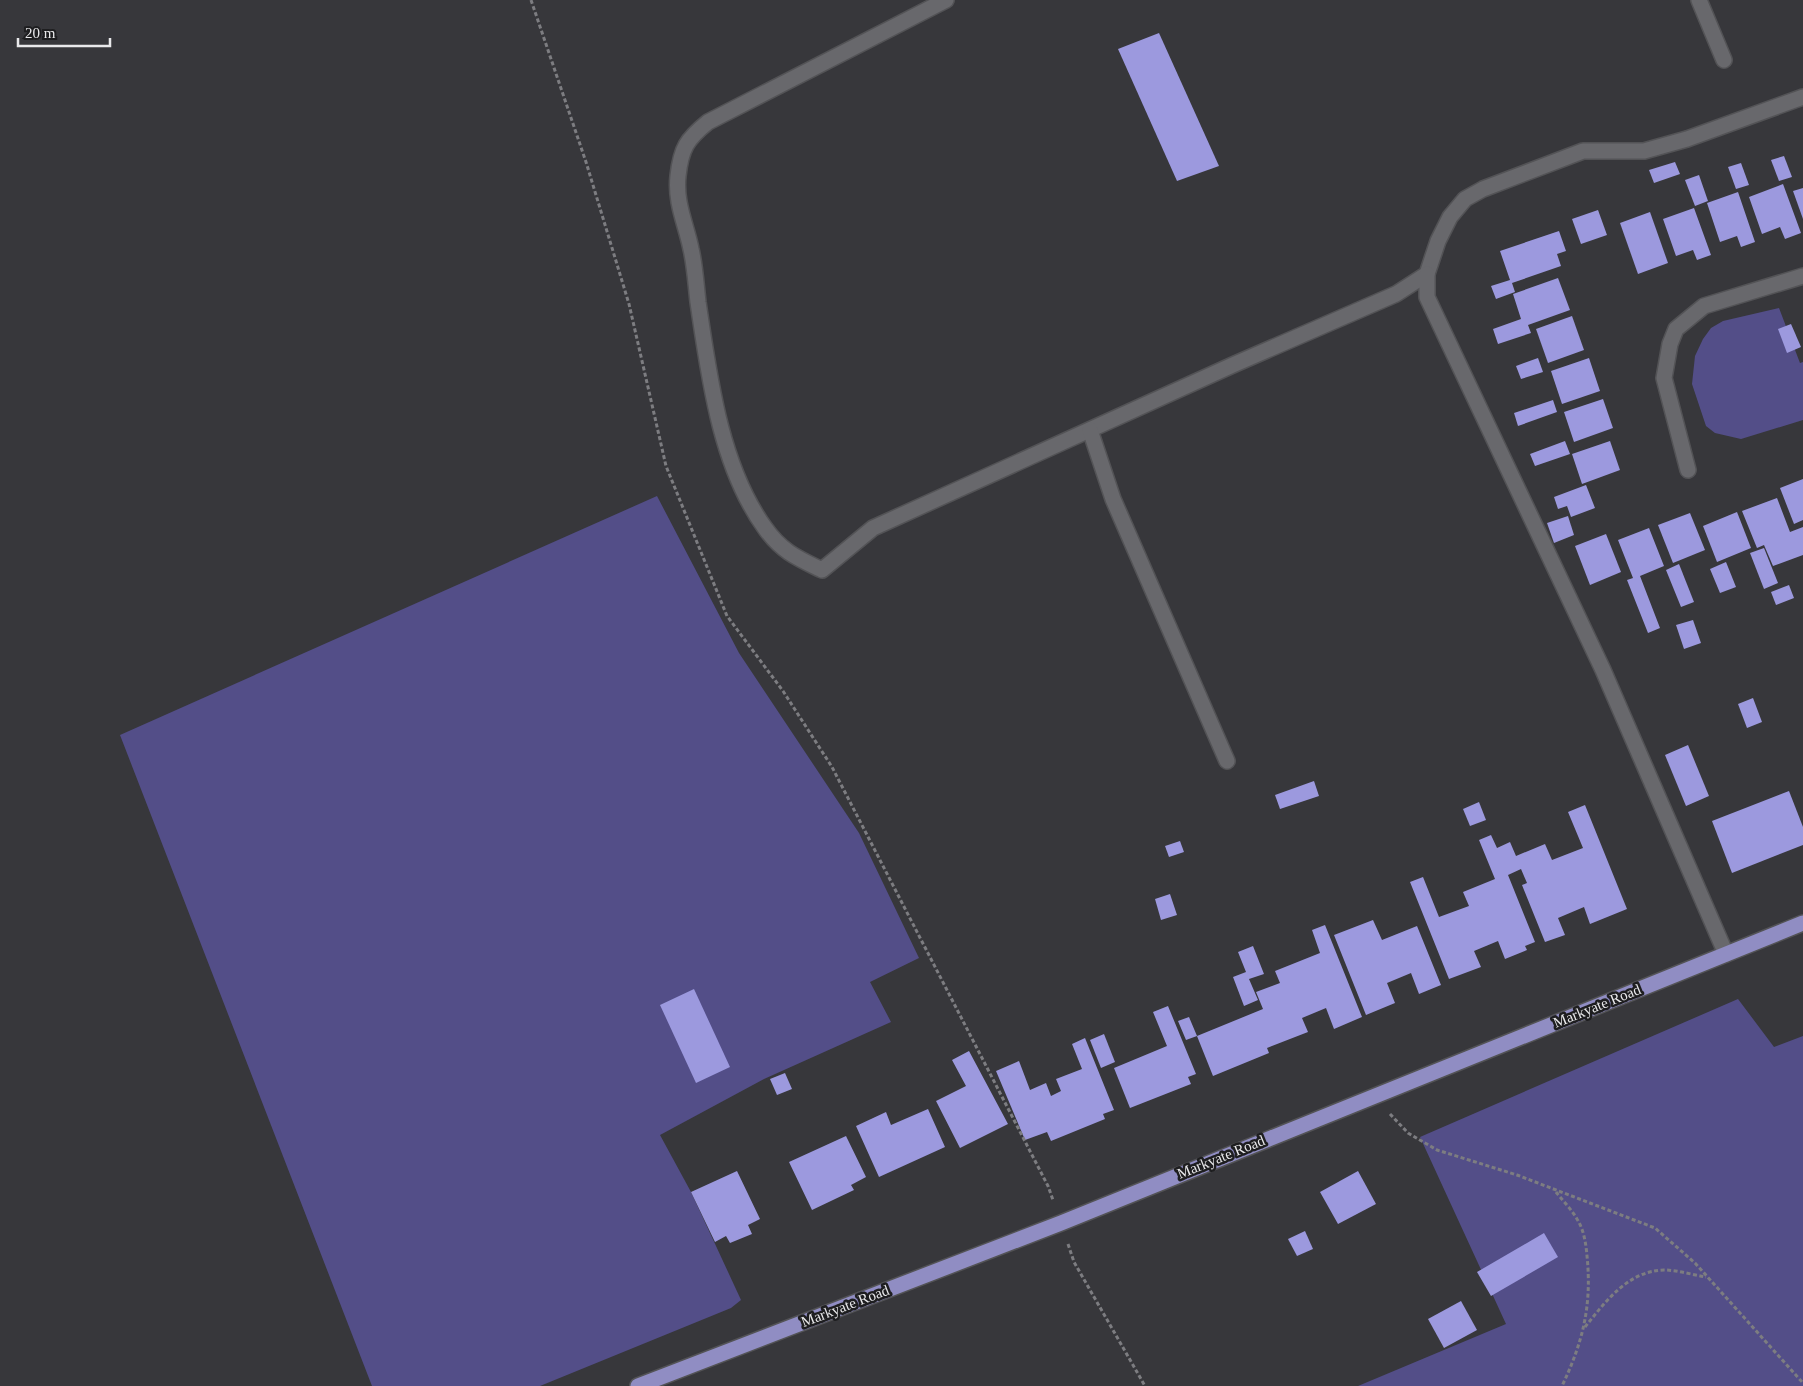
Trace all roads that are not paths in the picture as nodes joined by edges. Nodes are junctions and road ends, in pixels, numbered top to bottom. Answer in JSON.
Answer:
{"nodes":[{"id":1,"x":946,"y":0,"type":"edge"},
{"id":2,"x":1698,"y":0,"type":"edge"},
{"id":3,"x":1724,"y":60,"type":"dead end"},
{"id":4,"x":1803,"y":97,"type":"edge"},
{"id":5,"x":1427,"y":274,"type":"junction"},
{"id":6,"x":1803,"y":276,"type":"edge"},
{"id":7,"x":1090,"y":430,"type":"junction"},
{"id":8,"x":1688,"y":470,"type":"dead end"},
{"id":9,"x":1226,"y":761,"type":"dead end"},
{"id":10,"x":1803,"y":923,"type":"edge"},
{"id":11,"x":1726,"y":954,"type":"junction"},
{"id":12,"x":638,"y":1386,"type":"edge"}],
"edges":[{"from":1,"to":7,"type":"street"},
{"from":2,"to":3,"type":"street"},
{"from":4,"to":5,"type":"street"},
{"from":5,"to":7,"type":"street"},
{"from":5,"to":11,"type":"street"},
{"from":6,"to":8,"type":"street"},
{"from":7,"to":9,"type":"street"},
{"from":10,"to":11,"type":"main road","name":"Markyate Road"},
{"from":11,"to":12,"type":"main road","name":"Markyate Road"}]}
